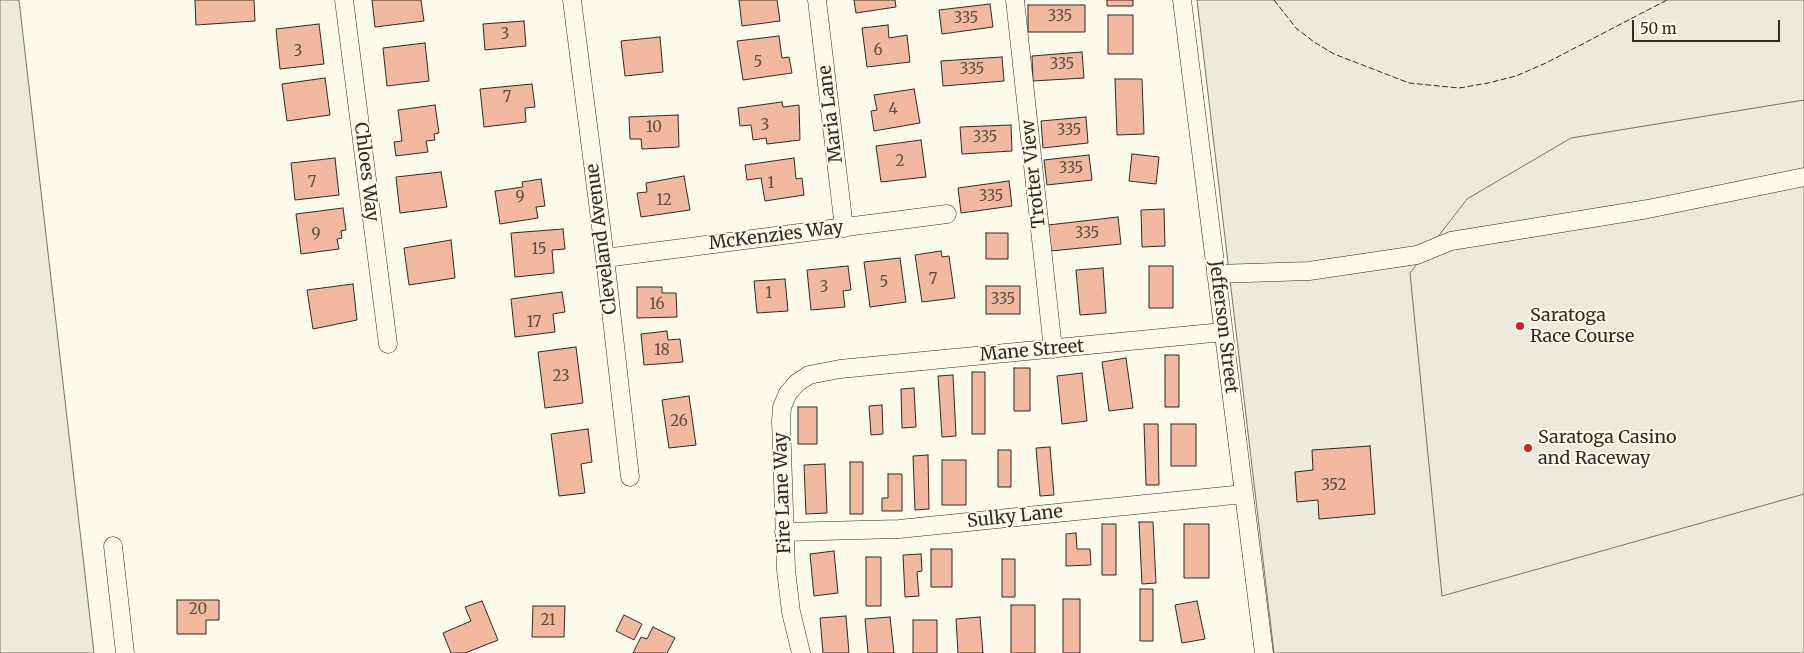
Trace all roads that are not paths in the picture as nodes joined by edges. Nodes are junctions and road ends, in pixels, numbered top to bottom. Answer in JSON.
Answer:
{"nodes":[{"id":1,"x":344,"y":0,"type":"edge"},
{"id":2,"x":572,"y":0,"type":"edge"},
{"id":3,"x":817,"y":0,"type":"edge"},
{"id":4,"x":1015,"y":0,"type":"edge"},
{"id":5,"x":1182,"y":0,"type":"edge"},
{"id":6,"x":1804,"y":177,"type":"edge"},
{"id":7,"x":947,"y":214,"type":"dead end"},
{"id":8,"x":844,"y":228,"type":"junction"},
{"id":9,"x":605,"y":258,"type":"junction"},
{"id":10,"x":1216,"y":274,"type":"junction"},
{"id":11,"x":1224,"y":332,"type":"junction"},
{"id":12,"x":388,"y":344,"type":"dead end"},
{"id":13,"x":1053,"y":348,"type":"junction"},
{"id":14,"x":840,"y":368,"type":"joint"},
{"id":15,"x":630,"y":477,"type":"dead end"},
{"id":16,"x":1244,"y":494,"type":"junction"},
{"id":17,"x":784,"y":532,"type":"junction"},
{"id":18,"x":113,"y":546,"type":"dead end"},
{"id":19,"x":124,"y":653,"type":"edge"},
{"id":20,"x":802,"y":653,"type":"edge"},
{"id":21,"x":1262,"y":653,"type":"edge"}],
"edges":[{"from":1,"to":12,"type":"street","name":"Chloes Way"},
{"from":2,"to":9,"type":"street","name":"Cleveland Avenue"},
{"from":3,"to":8,"type":"street","name":"Maria Lane"},
{"from":4,"to":13,"type":"street","name":"Trotter View"},
{"from":5,"to":10,"type":"street","name":"Jefferson Street"},
{"from":6,"to":10,"type":"street"},
{"from":7,"to":8,"type":"street","name":"McKenzies Way"},
{"from":8,"to":9,"type":"street","name":"McKenzies Way"},
{"from":9,"to":15,"type":"street","name":"Cleveland Avenue"},
{"from":10,"to":11,"type":"street","name":"Jefferson Street"},
{"from":11,"to":13,"type":"street","name":"Mane Street"},
{"from":11,"to":16,"type":"street","name":"Jefferson Street"},
{"from":13,"to":14,"type":"street","name":"Mane Street"},
{"from":14,"to":17,"type":"street","name":"Fire Lane Way"},
{"from":16,"to":17,"type":"street","name":"Sulky Lane"},
{"from":16,"to":21,"type":"street","name":"Jefferson Street"},
{"from":17,"to":20,"type":"street","name":"Fire Lane Way"},
{"from":18,"to":19,"type":"street"}]}
